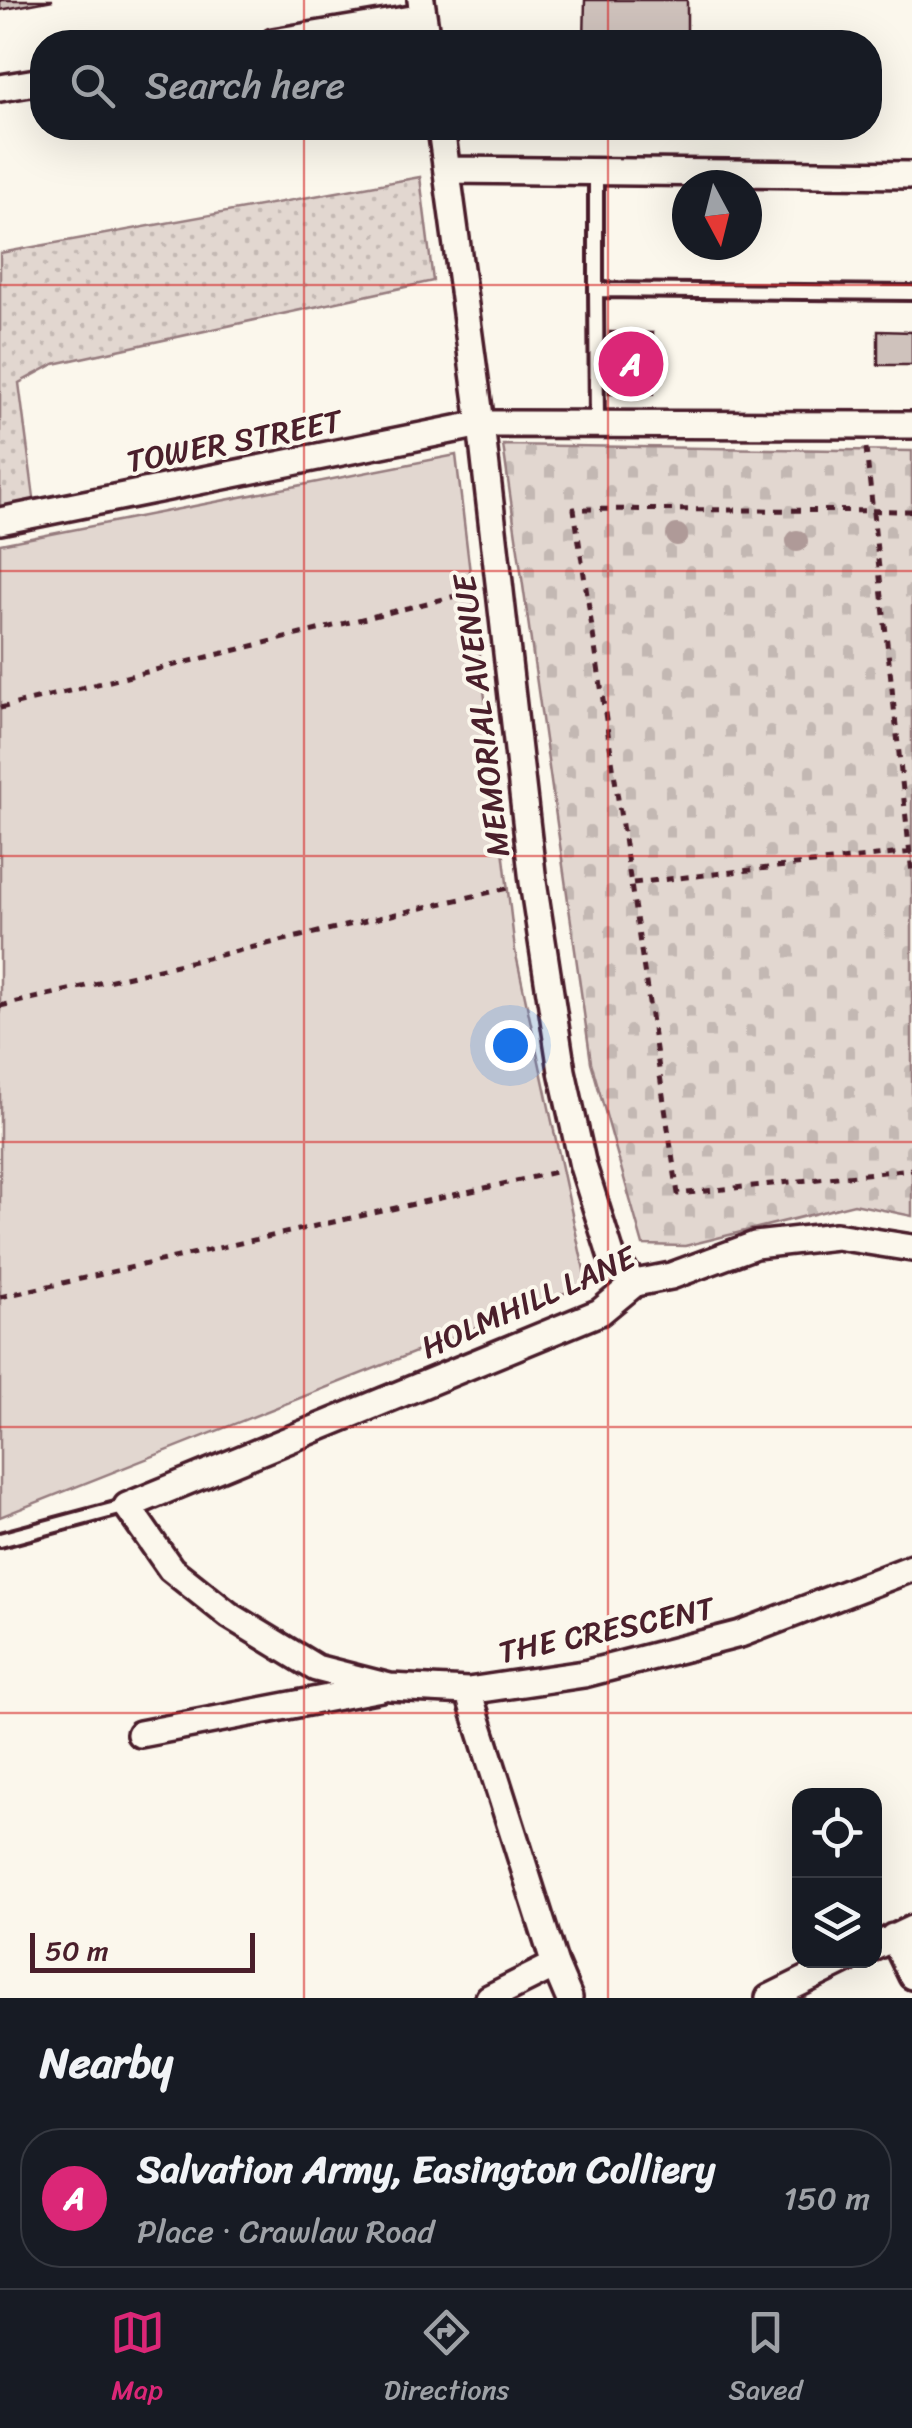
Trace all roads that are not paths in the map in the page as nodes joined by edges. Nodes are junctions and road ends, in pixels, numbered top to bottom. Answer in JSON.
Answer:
{"nodes":[{"id":1,"x":424,"y":20,"type":"edge"},
{"id":2,"x":356,"y":30,"type":"edge"},
{"id":3,"x":30,"y":83,"type":"edge"},
{"id":4,"x":0,"y":88,"type":"edge"},
{"id":5,"x":443,"y":140,"type":"edge"},
{"id":6,"x":447,"y":170,"type":"junction"},
{"id":7,"x":596,"y":171,"type":"junction"},
{"id":8,"x":912,"y":174,"type":"edge"},
{"id":9,"x":596,"y":290,"type":"junction"},
{"id":10,"x":912,"y":293,"type":"edge"},
{"id":11,"x":481,"y":424,"type":"junction"},
{"id":12,"x":597,"y":424,"type":"junction"},
{"id":13,"x":912,"y":425,"type":"edge"},
{"id":14,"x":0,"y":521,"type":"edge"},
{"id":15,"x":912,"y":1248,"type":"edge"},
{"id":16,"x":636,"y":1283,"type":"junction"},
{"id":17,"x":128,"y":1506,"type":"junction"},
{"id":18,"x":0,"y":1540,"type":"edge"},
{"id":19,"x":912,"y":1568,"type":"edge"},
{"id":20,"x":390,"y":1686,"type":"junction"},
{"id":21,"x":468,"y":1691,"type":"junction"},
{"id":22,"x":140,"y":1734,"type":"dead end"},
{"id":23,"x":893,"y":1938,"type":"edge"},
{"id":24,"x":555,"y":1965,"type":"junction"},
{"id":25,"x":830,"y":1968,"type":"edge"},
{"id":26,"x":912,"y":1976,"type":"edge"},
{"id":27,"x":488,"y":1998,"type":"edge"},
{"id":28,"x":569,"y":1998,"type":"edge"},
{"id":29,"x":769,"y":1998,"type":"edge"}],
"edges":[{"from":1,"to":2,"type":"street"},
{"from":3,"to":4,"type":"street"},
{"from":5,"to":6,"type":"street","name":"MEMORIAL AVENUE"},
{"from":6,"to":7,"type":"street"},
{"from":6,"to":11,"type":"street","name":"MEMORIAL AVENUE"},
{"from":7,"to":8,"type":"street"},
{"from":7,"to":9,"type":"lane"},
{"from":9,"to":10,"type":"lane"},
{"from":9,"to":12,"type":"lane"},
{"from":11,"to":12,"type":"street","name":"TOWER STREET"},
{"from":11,"to":14,"type":"street","name":"TOWER STREET"},
{"from":11,"to":16,"type":"street","name":"MEMORIAL AVENUE"},
{"from":12,"to":13,"type":"street","name":"TOWER STREET"},
{"from":15,"to":16,"type":"street","name":"HOLMHILL LANE"},
{"from":16,"to":17,"type":"street","name":"HOLMHILL LANE"},
{"from":17,"to":18,"type":"lane"},
{"from":17,"to":20,"type":"street","name":"THE CRESCENT"},
{"from":19,"to":21,"type":"street","name":"THE CRESCENT"},
{"from":20,"to":21,"type":"street","name":"THE CRESCENT"},
{"from":20,"to":22,"type":"street"},
{"from":21,"to":24,"type":"street"},
{"from":23,"to":26,"type":"street"},
{"from":24,"to":27,"type":"street"},
{"from":24,"to":28,"type":"street"},
{"from":25,"to":29,"type":"street"}]}
